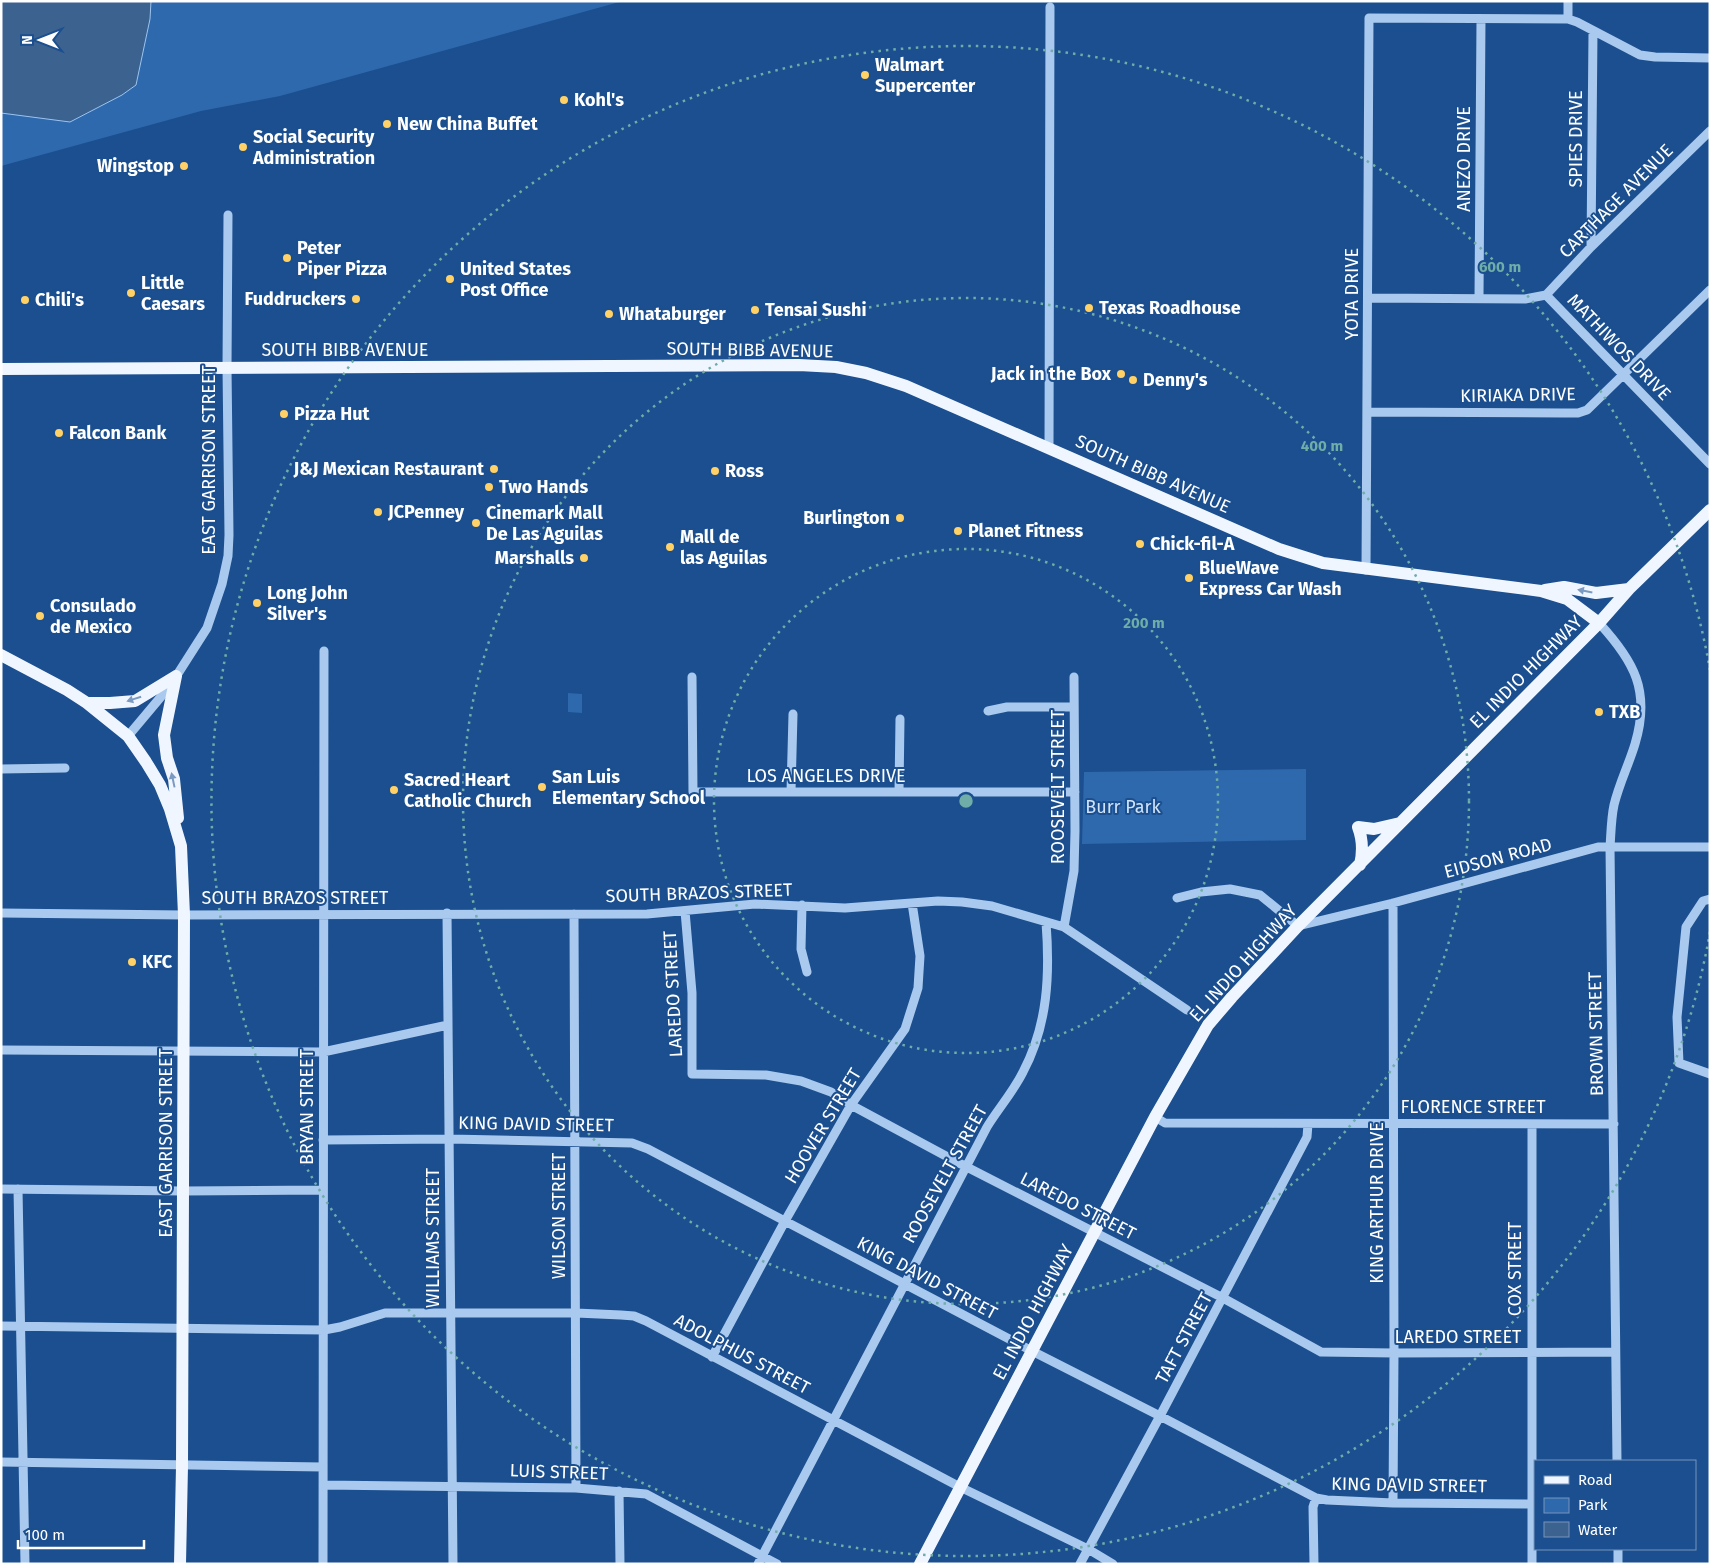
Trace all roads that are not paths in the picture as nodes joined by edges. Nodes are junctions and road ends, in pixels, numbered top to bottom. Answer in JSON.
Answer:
{"nodes":[{"id":1,"x":1568,"y":1,"type":"edge"},
{"id":2,"x":1050,"y":7,"type":"dead end"},
{"id":3,"x":1481,"y":19,"type":"junction"},
{"id":4,"x":1568,"y":19,"type":"junction"},
{"id":5,"x":1593,"y":32,"type":"junction"},
{"id":6,"x":1710,"y":58,"type":"edge"},
{"id":7,"x":1710,"y":131,"type":"edge"},
{"id":8,"x":228,"y":215,"type":"dead end"},
{"id":9,"x":1591,"y":248,"type":"junction"},
{"id":10,"x":1710,"y":290,"type":"edge"},
{"id":11,"x":1546,"y":295,"type":"junction"},
{"id":12,"x":1368,"y":298,"type":"junction"},
{"id":13,"x":1479,"y":298,"type":"junction"},
{"id":14,"x":228,"y":368,"type":"junction"},
{"id":15,"x":1,"y":369,"type":"edge"},
{"id":16,"x":1624,"y":375,"type":"junction"},
{"id":17,"x":1368,"y":412,"type":"junction"},
{"id":18,"x":1049,"y":448,"type":"junction"},
{"id":19,"x":1710,"y":464,"type":"edge"},
{"id":20,"x":1710,"y":510,"type":"edge"},
{"id":21,"x":1366,"y":570,"type":"junction"},
{"id":22,"x":1629,"y":589,"type":"junction"},
{"id":23,"x":1541,"y":591,"type":"junction"},
{"id":24,"x":1599,"y":623,"type":"junction"},
{"id":25,"x":324,"y":651,"type":"dead end"},
{"id":26,"x":1,"y":655,"type":"edge"},
{"id":27,"x":176,"y":676,"type":"junction"},
{"id":28,"x":1074,"y":676,"type":"dead end"},
{"id":29,"x":692,"y":677,"type":"dead end"},
{"id":30,"x":87,"y":703,"type":"junction"},
{"id":31,"x":1074,"y":707,"type":"junction"},
{"id":32,"x":988,"y":711,"type":"dead end"},
{"id":33,"x":793,"y":714,"type":"dead end"},
{"id":34,"x":900,"y":719,"type":"dead end"},
{"id":35,"x":128,"y":736,"type":"junction"},
{"id":36,"x":65,"y":768,"type":"dead end"},
{"id":37,"x":1,"y":769,"type":"edge"},
{"id":38,"x":791,"y":792,"type":"junction"},
{"id":39,"x":899,"y":792,"type":"junction"},
{"id":40,"x":1075,"y":792,"type":"junction"},
{"id":41,"x":1402,"y":823,"type":"junction"},
{"id":42,"x":181,"y":846,"type":"junction"},
{"id":43,"x":1610,"y":847,"type":"junction"},
{"id":44,"x":1710,"y":847,"type":"edge"},
{"id":45,"x":1360,"y":865,"type":"junction"},
{"id":46,"x":1177,"y":898,"type":"dead end"},
{"id":47,"x":1710,"y":899,"type":"edge"},
{"id":48,"x":912,"y":903,"type":"junction"},
{"id":49,"x":1393,"y":903,"type":"junction"},
{"id":50,"x":802,"y":906,"type":"junction"},
{"id":51,"x":685,"y":911,"type":"junction"},
{"id":52,"x":1,"y":913,"type":"edge"},
{"id":53,"x":322,"y":913,"type":"junction"},
{"id":54,"x":447,"y":913,"type":"junction"},
{"id":55,"x":574,"y":914,"type":"junction"},
{"id":56,"x":184,"y":915,"type":"junction"},
{"id":57,"x":1046,"y":922,"type":"junction"},
{"id":58,"x":1298,"y":926,"type":"junction"},
{"id":59,"x":1064,"y":927,"type":"junction"},
{"id":60,"x":807,"y":972,"type":"dead end"},
{"id":61,"x":1187,"y":1010,"type":"dead end"},
{"id":62,"x":448,"y":1025,"type":"junction"},
{"id":63,"x":1,"y":1050,"type":"edge"},
{"id":64,"x":183,"y":1051,"type":"junction"},
{"id":65,"x":323,"y":1052,"type":"junction"},
{"id":66,"x":1710,"y":1074,"type":"edge"},
{"id":67,"x":851,"y":1105,"type":"junction"},
{"id":68,"x":1155,"y":1117,"type":"junction"},
{"id":69,"x":1393,"y":1123,"type":"junction"},
{"id":70,"x":1308,"y":1124,"type":"junction"},
{"id":71,"x":1532,"y":1124,"type":"junction"},
{"id":72,"x":1614,"y":1124,"type":"junction"},
{"id":73,"x":450,"y":1139,"type":"junction"},
{"id":74,"x":323,"y":1140,"type":"junction"},
{"id":75,"x":575,"y":1140,"type":"junction"},
{"id":76,"x":966,"y":1166,"type":"junction"},
{"id":77,"x":1,"y":1189,"type":"edge"},
{"id":78,"x":18,"y":1189,"type":"junction"},
{"id":79,"x":323,"y":1190,"type":"junction"},
{"id":80,"x":183,"y":1191,"type":"junction"},
{"id":81,"x":785,"y":1221,"type":"junction"},
{"id":82,"x":1094,"y":1232,"type":"junction"},
{"id":83,"x":904,"y":1284,"type":"junction"},
{"id":84,"x":1223,"y":1298,"type":"junction"},
{"id":85,"x":449,"y":1312,"type":"junction"},
{"id":86,"x":576,"y":1313,"type":"junction"},
{"id":87,"x":1,"y":1326,"type":"edge"},
{"id":88,"x":20,"y":1326,"type":"junction"},
{"id":89,"x":183,"y":1328,"type":"junction"},
{"id":90,"x":324,"y":1330,"type":"junction"},
{"id":91,"x":1032,"y":1351,"type":"junction"},
{"id":92,"x":1615,"y":1352,"type":"junction"},
{"id":93,"x":1531,"y":1353,"type":"junction"},
{"id":94,"x":1394,"y":1354,"type":"junction"},
{"id":95,"x":712,"y":1357,"type":"junction"},
{"id":96,"x":1160,"y":1416,"type":"junction"},
{"id":97,"x":832,"y":1420,"type":"junction"},
{"id":98,"x":1617,"y":1460,"type":"edge"},
{"id":99,"x":1,"y":1462,"type":"edge"},
{"id":100,"x":23,"y":1463,"type":"junction"},
{"id":101,"x":182,"y":1466,"type":"junction"},
{"id":102,"x":323,"y":1467,"type":"junction"},
{"id":103,"x":323,"y":1485,"type":"junction"},
{"id":104,"x":452,"y":1486,"type":"junction"},
{"id":105,"x":960,"y":1487,"type":"junction"},
{"id":106,"x":576,"y":1488,"type":"junction"},
{"id":107,"x":619,"y":1490,"type":"junction"},
{"id":108,"x":1316,"y":1498,"type":"junction"},
{"id":109,"x":1393,"y":1503,"type":"junction"},
{"id":110,"x":1532,"y":1504,"type":"junction"},
{"id":111,"x":1088,"y":1549,"type":"junction"},
{"id":112,"x":1618,"y":1550,"type":"edge"},
{"id":113,"x":760,"y":1560,"type":"edge"},
{"id":114,"x":24,"y":1564,"type":"edge"},
{"id":115,"x":180,"y":1564,"type":"edge"},
{"id":116,"x":323,"y":1564,"type":"edge"},
{"id":117,"x":453,"y":1564,"type":"edge"},
{"id":118,"x":620,"y":1564,"type":"edge"},
{"id":119,"x":777,"y":1564,"type":"edge"},
{"id":120,"x":920,"y":1564,"type":"edge"},
{"id":121,"x":1080,"y":1564,"type":"edge"},
{"id":122,"x":1113,"y":1564,"type":"edge"},
{"id":123,"x":1314,"y":1564,"type":"edge"},
{"id":124,"x":1532,"y":1564,"type":"edge"},
{"id":125,"x":1618,"y":1564,"type":"edge"}],
"edges":[{"from":1,"to":4,"type":"street"},
{"from":2,"to":18,"type":"street"},
{"from":3,"to":4,"type":"street"},
{"from":3,"to":12,"type":"street","name":"YOTA DRIVE"},
{"from":3,"to":13,"type":"street","name":"ANEZO DRIVE"},
{"from":4,"to":5,"type":"street"},
{"from":5,"to":6,"type":"street"},
{"from":5,"to":9,"type":"street","name":"SPIES DRIVE"},
{"from":7,"to":9,"type":"street","name":"CARTHAGE AVENUE"},
{"from":8,"to":14,"type":"street","name":"EAST GARRISON STREET"},
{"from":9,"to":11,"type":"street","name":"CARTHAGE AVENUE"},
{"from":10,"to":16,"type":"street","name":"KIRIAKA DRIVE"},
{"from":11,"to":13,"type":"street","name":"MATHIWOS DRIVE"},
{"from":11,"to":16,"type":"street","name":"MATHIWOS DRIVE"},
{"from":12,"to":13,"type":"street","name":"MATHIWOS DRIVE"},
{"from":12,"to":17,"type":"street","name":"YOTA DRIVE"},
{"from":14,"to":15,"type":"main road","name":"SOUTH BIBB AVENUE"},
{"from":14,"to":18,"type":"main road","name":"SOUTH BIBB AVENUE"},
{"from":14,"to":27,"type":"street","name":"EAST GARRISON STREET"},
{"from":16,"to":17,"type":"street","name":"KIRIAKA DRIVE"},
{"from":16,"to":19,"type":"street","name":"MATHIWOS DRIVE"},
{"from":17,"to":21,"type":"street","name":"YOTA DRIVE"},
{"from":18,"to":21,"type":"main road","name":"SOUTH BIBB AVENUE"},
{"from":20,"to":22,"type":"main road","name":"EL INDIO HIGHWAY"},
{"from":21,"to":23,"type":"main road","name":"SOUTH BIBB AVENUE"},
{"from":22,"to":23,"type":"main road","one_way":true},
{"from":22,"to":24,"type":"main road","name":"EL INDIO HIGHWAY"},
{"from":23,"to":24,"type":"main road","name":"SOUTH BIBB AVENUE"},
{"from":24,"to":41,"type":"main road","name":"EL INDIO HIGHWAY"},
{"from":24,"to":43,"type":"street","name":"BROWN STREET"},
{"from":25,"to":53,"type":"street","name":"BRYAN STREET"},
{"from":26,"to":30,"type":"main road","name":"EAST GARRISON STREET"},
{"from":27,"to":30,"type":"main road","one_way":true},
{"from":27,"to":35,"type":"street","name":"EAST GARRISON STREET"},
{"from":42,"to":27,"type":"main road","one_way":true},
{"from":28,"to":31,"type":"street","name":"ROOSEVELT STREET"},
{"from":29,"to":38,"type":"street","name":"LOS ANGELES DRIVE"},
{"from":30,"to":35,"type":"main road","name":"EAST GARRISON STREET"},
{"from":31,"to":32,"type":"street"},
{"from":31,"to":40,"type":"street","name":"ROOSEVELT STREET"},
{"from":33,"to":38,"type":"street"},
{"from":34,"to":39,"type":"street"},
{"from":35,"to":42,"type":"main road","name":"EAST GARRISON STREET"},
{"from":36,"to":37,"type":"street"},
{"from":38,"to":39,"type":"street","name":"LOS ANGELES DRIVE"},
{"from":39,"to":40,"type":"street","name":"LOS ANGELES DRIVE"},
{"from":40,"to":59,"type":"street","name":"ROOSEVELT STREET"},
{"from":41,"to":45,"type":"main road","name":"EL INDIO HIGHWAY"},
{"from":41,"to":45,"type":"main road"},
{"from":42,"to":56,"type":"main road","name":"EAST GARRISON STREET"},
{"from":43,"to":44,"type":"street","name":"EIDSON ROAD"},
{"from":43,"to":49,"type":"street","name":"EIDSON ROAD"},
{"from":43,"to":72,"type":"street","name":"BROWN STREET"},
{"from":45,"to":58,"type":"main road","name":"EL INDIO HIGHWAY"},
{"from":46,"to":58,"type":"street"},
{"from":47,"to":66,"type":"street"},
{"from":48,"to":50,"type":"street","name":"SOUTH BRAZOS STREET"},
{"from":48,"to":57,"type":"street","name":"SOUTH BRAZOS STREET"},
{"from":48,"to":67,"type":"street","name":"HOOVER STREET"},
{"from":49,"to":58,"type":"street","name":"EIDSON ROAD"},
{"from":49,"to":69,"type":"street","name":"KING ARTHUR DRIVE"},
{"from":50,"to":51,"type":"street","name":"SOUTH BRAZOS STREET"},
{"from":50,"to":60,"type":"street"},
{"from":51,"to":55,"type":"street","name":"SOUTH BRAZOS STREET"},
{"from":51,"to":67,"type":"street","name":"LAREDO STREET"},
{"from":52,"to":56,"type":"street","name":"SOUTH BRAZOS STREET"},
{"from":53,"to":54,"type":"street","name":"SOUTH BRAZOS STREET"},
{"from":53,"to":56,"type":"street","name":"SOUTH BRAZOS STREET"},
{"from":53,"to":65,"type":"street","name":"BRYAN STREET"},
{"from":54,"to":55,"type":"street","name":"SOUTH BRAZOS STREET"},
{"from":54,"to":62,"type":"street","name":"WILLIAMS STREET"},
{"from":55,"to":75,"type":"street","name":"WILSON STREET"},
{"from":56,"to":64,"type":"main road","name":"EAST GARRISON STREET"},
{"from":57,"to":59,"type":"street","name":"SOUTH BRAZOS STREET"},
{"from":57,"to":76,"type":"street","name":"ROOSEVELT STREET"},
{"from":58,"to":68,"type":"main road","name":"EL INDIO HIGHWAY"},
{"from":59,"to":61,"type":"street","name":"SOUTH BRAZOS STREET"},
{"from":62,"to":65,"type":"street"},
{"from":62,"to":73,"type":"street","name":"WILLIAMS STREET"},
{"from":63,"to":64,"type":"street"},
{"from":64,"to":65,"type":"street"},
{"from":64,"to":80,"type":"main road","name":"EAST GARRISON STREET"},
{"from":65,"to":74,"type":"street","name":"BRYAN STREET"},
{"from":67,"to":76,"type":"street","name":"LAREDO STREET"},
{"from":67,"to":81,"type":"street","name":"HOOVER STREET"},
{"from":68,"to":70,"type":"street","name":"FLORENCE STREET"},
{"from":68,"to":82,"type":"main road","name":"EL INDIO HIGHWAY"},
{"from":69,"to":70,"type":"street","name":"FLORENCE STREET"},
{"from":69,"to":71,"type":"street","name":"FLORENCE STREET"},
{"from":69,"to":94,"type":"street","name":"KING ARTHUR DRIVE"},
{"from":70,"to":84,"type":"street","name":"TAFT STREET"},
{"from":71,"to":72,"type":"street","name":"FLORENCE STREET"},
{"from":71,"to":93,"type":"street","name":"COX STREET"},
{"from":72,"to":92,"type":"street","name":"BROWN STREET"},
{"from":73,"to":74,"type":"street","name":"KING DAVID STREET"},
{"from":73,"to":75,"type":"street","name":"KING DAVID STREET"},
{"from":73,"to":85,"type":"street","name":"WILLIAMS STREET"},
{"from":74,"to":79,"type":"street","name":"BRYAN STREET"},
{"from":75,"to":81,"type":"street","name":"KING DAVID STREET"},
{"from":75,"to":86,"type":"street","name":"WILSON STREET"},
{"from":76,"to":82,"type":"street","name":"LAREDO STREET"},
{"from":76,"to":83,"type":"street","name":"ROOSEVELT STREET"},
{"from":77,"to":78,"type":"street"},
{"from":78,"to":80,"type":"street"},
{"from":78,"to":88,"type":"street"},
{"from":79,"to":80,"type":"street"},
{"from":79,"to":90,"type":"street","name":"BRYAN STREET"},
{"from":80,"to":89,"type":"main road","name":"EAST GARRISON STREET"},
{"from":81,"to":83,"type":"street","name":"KING DAVID STREET"},
{"from":81,"to":95,"type":"street","name":"HOOVER STREET"},
{"from":82,"to":84,"type":"street","name":"LAREDO STREET"},
{"from":82,"to":91,"type":"main road","name":"EL INDIO HIGHWAY"},
{"from":83,"to":91,"type":"street","name":"KING DAVID STREET"},
{"from":83,"to":97,"type":"street","name":"ROOSEVELT STREET"},
{"from":84,"to":94,"type":"street","name":"LAREDO STREET"},
{"from":84,"to":96,"type":"street","name":"TAFT STREET"},
{"from":85,"to":86,"type":"street","name":"ADOLPHUS STREET"},
{"from":85,"to":90,"type":"street","name":"ADOLPHUS STREET"},
{"from":85,"to":104,"type":"street","name":"WILLIAMS STREET"},
{"from":86,"to":95,"type":"street","name":"ADOLPHUS STREET"},
{"from":86,"to":106,"type":"street","name":"WILSON STREET"},
{"from":87,"to":88,"type":"street","name":"ADOLPHUS STREET"},
{"from":88,"to":89,"type":"street","name":"ADOLPHUS STREET"},
{"from":88,"to":100,"type":"street"},
{"from":89,"to":90,"type":"street","name":"ADOLPHUS STREET"},
{"from":89,"to":101,"type":"main road","name":"EAST GARRISON STREET"},
{"from":90,"to":102,"type":"street","name":"BRYAN STREET"},
{"from":91,"to":96,"type":"street","name":"KING DAVID STREET"},
{"from":91,"to":105,"type":"main road","name":"EL INDIO HIGHWAY"},
{"from":92,"to":93,"type":"street","name":"LAREDO STREET"},
{"from":92,"to":98,"type":"street","name":"BROWN STREET"},
{"from":93,"to":94,"type":"street","name":"LAREDO STREET"},
{"from":93,"to":110,"type":"street","name":"COX STREET"},
{"from":94,"to":109,"type":"street","name":"KING ARTHUR DRIVE"},
{"from":95,"to":97,"type":"street","name":"ADOLPHUS STREET"},
{"from":96,"to":108,"type":"street","name":"KING DAVID STREET"},
{"from":96,"to":111,"type":"street","name":"TAFT STREET"},
{"from":97,"to":105,"type":"street","name":"ADOLPHUS STREET"},
{"from":97,"to":113,"type":"street","name":"ROOSEVELT STREET"},
{"from":99,"to":100,"type":"street"},
{"from":100,"to":101,"type":"street"},
{"from":100,"to":114,"type":"street"},
{"from":101,"to":102,"type":"street"},
{"from":101,"to":115,"type":"main road","name":"EAST GARRISON STREET"},
{"from":102,"to":103,"type":"street","name":"BRYAN STREET"},
{"from":103,"to":104,"type":"street","name":"LUIS STREET"},
{"from":103,"to":116,"type":"street","name":"BRYAN STREET"},
{"from":104,"to":106,"type":"street","name":"LUIS STREET"},
{"from":104,"to":117,"type":"street","name":"WILLIAMS STREET"},
{"from":105,"to":111,"type":"street","name":"ADOLPHUS STREET"},
{"from":105,"to":120,"type":"main road","name":"EL INDIO HIGHWAY"},
{"from":106,"to":107,"type":"street","name":"LUIS STREET"},
{"from":107,"to":113,"type":"street","name":"LUIS STREET"},
{"from":107,"to":118,"type":"street"},
{"from":108,"to":109,"type":"street","name":"KING DAVID STREET"},
{"from":108,"to":123,"type":"street"},
{"from":109,"to":110,"type":"street","name":"KING DAVID STREET"},
{"from":110,"to":124,"type":"street","name":"COX STREET"},
{"from":111,"to":121,"type":"street","name":"TAFT STREET"},
{"from":111,"to":122,"type":"street","name":"ADOLPHUS STREET"},
{"from":112,"to":125,"type":"street"},
{"from":113,"to":119,"type":"street","name":"LUIS STREET"}]}
